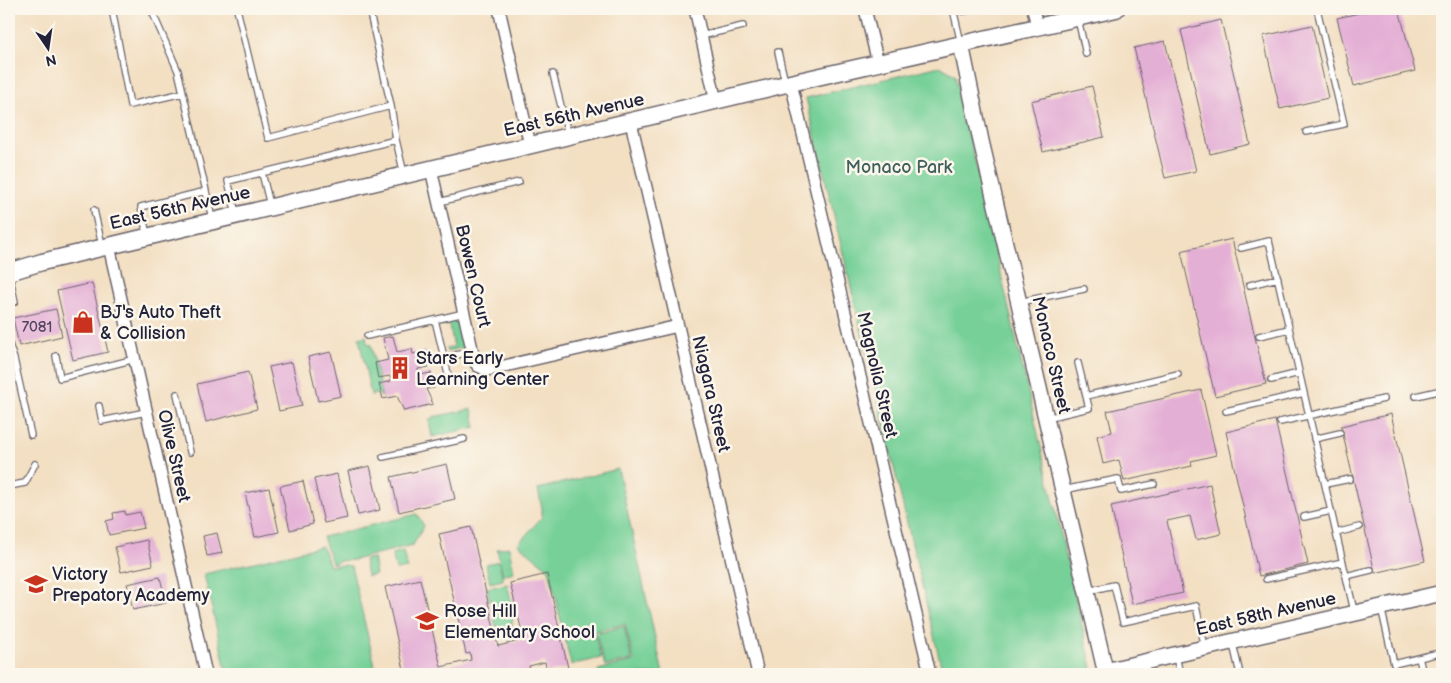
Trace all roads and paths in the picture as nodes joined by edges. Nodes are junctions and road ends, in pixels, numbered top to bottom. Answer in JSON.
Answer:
{"nodes":[{"id":1,"x":112,"y":9,"type":"edge"},
{"id":2,"x":151,"y":9,"type":"edge"},
{"id":3,"x":237,"y":9,"type":"edge"},
{"id":4,"x":369,"y":9,"type":"edge"},
{"id":5,"x":499,"y":9,"type":"edge"},
{"id":6,"x":695,"y":9,"type":"edge"},
{"id":7,"x":865,"y":9,"type":"edge"},
{"id":8,"x":953,"y":9,"type":"edge"},
{"id":9,"x":1033,"y":9,"type":"edge"},
{"id":10,"x":1116,"y":9,"type":"edge"},
{"id":11,"x":1317,"y":9,"type":"edge"},
{"id":12,"x":1077,"y":17,"type":"junction"},
{"id":13,"x":743,"y":26,"type":"dead end"},
{"id":14,"x":1037,"y":26,"type":"junction"},
{"id":15,"x":701,"y":36,"type":"junction"},
{"id":16,"x":961,"y":44,"type":"junction"},
{"id":17,"x":778,"y":52,"type":"dead end"},
{"id":18,"x":1086,"y":54,"type":"dead end"},
{"id":19,"x":878,"y":64,"type":"junction"},
{"id":20,"x":553,"y":74,"type":"dead end"},
{"id":21,"x":788,"y":84,"type":"junction"},
{"id":22,"x":183,"y":93,"type":"junction"},
{"id":23,"x":716,"y":101,"type":"junction"},
{"id":24,"x":391,"y":106,"type":"junction"},
{"id":25,"x":631,"y":122,"type":"junction"},
{"id":26,"x":1306,"y":132,"type":"dead end"},
{"id":27,"x":568,"y":136,"type":"junction"},
{"id":28,"x":396,"y":140,"type":"junction"},
{"id":29,"x":530,"y":146,"type":"junction"},
{"id":30,"x":431,"y":169,"type":"junction"},
{"id":31,"x":262,"y":173,"type":"junction"},
{"id":32,"x":404,"y":176,"type":"junction"},
{"id":33,"x":519,"y":182,"type":"dead end"},
{"id":34,"x":206,"y":191,"type":"junction"},
{"id":35,"x":438,"y":202,"type":"junction"},
{"id":36,"x":270,"y":208,"type":"junction"},
{"id":37,"x":94,"y":210,"type":"dead end"},
{"id":38,"x":237,"y":216,"type":"junction"},
{"id":39,"x":213,"y":221,"type":"junction"},
{"id":40,"x":148,"y":237,"type":"junction"},
{"id":41,"x":106,"y":247,"type":"junction"},
{"id":42,"x":1242,"y":248,"type":"dead end"},
{"id":43,"x":42,"y":262,"type":"junction"},
{"id":44,"x":9,"y":265,"type":"edge"},
{"id":45,"x":9,"y":272,"type":"edge"},
{"id":46,"x":1278,"y":278,"type":"junction"},
{"id":47,"x":1250,"y":285,"type":"dead end"},
{"id":48,"x":1084,"y":289,"type":"dead end"},
{"id":49,"x":15,"y":302,"type":"dead end"},
{"id":50,"x":1019,"y":302,"type":"junction"},
{"id":51,"x":464,"y":313,"type":"junction"},
{"id":52,"x":435,"y":320,"type":"junction"},
{"id":53,"x":678,"y":326,"type":"junction"},
{"id":54,"x":1289,"y":329,"type":"junction"},
{"id":55,"x":367,"y":336,"type":"dead end"},
{"id":56,"x":1259,"y":336,"type":"dead end"},
{"id":57,"x":9,"y":344,"type":"edge"},
{"id":58,"x":473,"y":351,"type":"junction"},
{"id":59,"x":56,"y":356,"type":"dead end"},
{"id":60,"x":444,"y":358,"type":"junction"},
{"id":61,"x":135,"y":359,"type":"junction"},
{"id":62,"x":1078,"y":363,"type":"dead end"},
{"id":63,"x":1299,"y":373,"type":"junction"},
{"id":64,"x":1178,"y":374,"type":"dead end"},
{"id":65,"x":449,"y":378,"type":"dead end"},
{"id":66,"x":1271,"y":380,"type":"dead end"},
{"id":67,"x":1442,"y":390,"type":"edge"},
{"id":68,"x":1304,"y":393,"type":"junction"},
{"id":69,"x":177,"y":394,"type":"dead end"},
{"id":70,"x":1086,"y":396,"type":"junction"},
{"id":71,"x":1416,"y":396,"type":"dead end"},
{"id":72,"x":1384,"y":399,"type":"dead end"},
{"id":73,"x":99,"y":406,"type":"dead end"},
{"id":74,"x":1226,"y":411,"type":"dead end"},
{"id":75,"x":146,"y":412,"type":"junction"},
{"id":76,"x":1309,"y":416,"type":"junction"},
{"id":77,"x":1046,"y":418,"type":"junction"},
{"id":78,"x":1280,"y":422,"type":"dead end"},
{"id":79,"x":1340,"y":433,"type":"dead end"},
{"id":80,"x":31,"y":435,"type":"dead end"},
{"id":81,"x":464,"y":438,"type":"dead end"},
{"id":82,"x":1314,"y":438,"type":"junction"},
{"id":83,"x":190,"y":452,"type":"dead end"},
{"id":84,"x":383,"y":457,"type":"dead end"},
{"id":85,"x":34,"y":464,"type":"dead end"},
{"id":86,"x":1350,"y":479,"type":"dead end"},
{"id":87,"x":1154,"y":484,"type":"dead end"},
{"id":88,"x":1325,"y":484,"type":"junction"},
{"id":89,"x":9,"y":486,"type":"edge"},
{"id":90,"x":1063,"y":490,"type":"junction"},
{"id":91,"x":1331,"y":511,"type":"junction"},
{"id":92,"x":1304,"y":517,"type":"dead end"},
{"id":93,"x":1359,"y":528,"type":"dead end"},
{"id":94,"x":1336,"y":533,"type":"junction"},
{"id":95,"x":1343,"y":562,"type":"junction"},
{"id":96,"x":1371,"y":570,"type":"dead end"},
{"id":97,"x":1346,"y":576,"type":"junction"},
{"id":98,"x":1266,"y":580,"type":"dead end"},
{"id":99,"x":1087,"y":592,"type":"junction"},
{"id":100,"x":1442,"y":593,"type":"edge"},
{"id":101,"x":1381,"y":607,"type":"junction"},
{"id":102,"x":1354,"y":614,"type":"junction"},
{"id":103,"x":1232,"y":642,"type":"junction"},
{"id":104,"x":1205,"y":648,"type":"junction"},
{"id":105,"x":1436,"y":654,"type":"dead end"},
{"id":106,"x":1176,"y":655,"type":"junction"},
{"id":107,"x":1419,"y":658,"type":"junction"},
{"id":108,"x":1104,"y":673,"type":"edge"},
{"id":109,"x":206,"y":674,"type":"edge"},
{"id":110,"x":758,"y":674,"type":"edge"},
{"id":111,"x":930,"y":674,"type":"edge"},
{"id":112,"x":1180,"y":674,"type":"edge"},
{"id":113,"x":1240,"y":674,"type":"edge"},
{"id":114,"x":1423,"y":674,"type":"edge"}],
"edges":[{"from":1,"to":22,"type":"lane"},
{"from":2,"to":22,"type":"lane"},
{"from":3,"to":24,"type":"lane"},
{"from":4,"to":24,"type":"lane"},
{"from":5,"to":29,"type":"street"},
{"from":6,"to":15,"type":"street"},
{"from":7,"to":19,"type":"street"},
{"from":8,"to":16,"type":"lane"},
{"from":9,"to":14,"type":"street"},
{"from":10,"to":12,"type":"main road","name":"East 56th Avenue"},
{"from":11,"to":26,"type":"lane"},
{"from":12,"to":14,"type":"main road","name":"East 56th Avenue"},
{"from":12,"to":18,"type":"lane"},
{"from":13,"to":15,"type":"lane"},
{"from":14,"to":16,"type":"main road","name":"East 56th Avenue"},
{"from":15,"to":23,"type":"street"},
{"from":16,"to":19,"type":"main road","name":"East 56th Avenue"},
{"from":16,"to":50,"type":"street","name":"Monaco Street"},
{"from":17,"to":21,"type":"lane"},
{"from":19,"to":21,"type":"main road","name":"East 56th Avenue"},
{"from":20,"to":27,"type":"lane"},
{"from":21,"to":23,"type":"main road","name":"East 56th Avenue"},
{"from":21,"to":111,"type":"street","name":"Magnolia Street"},
{"from":22,"to":34,"type":"lane"},
{"from":23,"to":25,"type":"main road","name":"East 56th Avenue"},
{"from":24,"to":28,"type":"lane"},
{"from":25,"to":27,"type":"main road","name":"East 56th Avenue"},
{"from":25,"to":53,"type":"street","name":"Niagara Street"},
{"from":27,"to":29,"type":"main road","name":"East 56th Avenue"},
{"from":28,"to":31,"type":"lane"},
{"from":28,"to":32,"type":"lane"},
{"from":29,"to":30,"type":"main road","name":"East 56th Avenue"},
{"from":30,"to":32,"type":"main road","name":"East 56th Avenue"},
{"from":30,"to":35,"type":"street","name":"Bowen Court"},
{"from":31,"to":36,"type":"lane"},
{"from":31,"to":38,"type":"lane"},
{"from":32,"to":36,"type":"main road","name":"East 56th Avenue"},
{"from":33,"to":35,"type":"lane"},
{"from":34,"to":39,"type":"lane"},
{"from":34,"to":40,"type":"lane"},
{"from":35,"to":51,"type":"street","name":"Bowen Court"},
{"from":36,"to":38,"type":"main road","name":"East 56th Avenue"},
{"from":37,"to":41,"type":"lane"},
{"from":38,"to":39,"type":"main road","name":"East 56th Avenue"},
{"from":39,"to":40,"type":"main road","name":"East 56th Avenue"},
{"from":40,"to":41,"type":"main road","name":"East 56th Avenue"},
{"from":41,"to":43,"type":"main road","name":"East 56th Avenue"},
{"from":41,"to":61,"type":"street","name":"Olive Street"},
{"from":42,"to":46,"type":"lane"},
{"from":43,"to":44,"type":"main road","name":"East 56th Avenue"},
{"from":43,"to":45,"type":"main road","name":"East 56th Avenue"},
{"from":45,"to":49,"type":"lane"},
{"from":46,"to":47,"type":"lane"},
{"from":46,"to":54,"type":"lane"},
{"from":48,"to":50,"type":"lane"},
{"from":50,"to":77,"type":"street","name":"Monaco Street"},
{"from":51,"to":52,"type":"lane"},
{"from":51,"to":58,"type":"street","name":"Bowen Court"},
{"from":52,"to":55,"type":"lane"},
{"from":52,"to":60,"type":"lane"},
{"from":53,"to":58,"type":"street","name":"Bowen Court"},
{"from":53,"to":110,"type":"street","name":"Niagara Street"},
{"from":54,"to":56,"type":"lane"},
{"from":54,"to":63,"type":"lane"},
{"from":57,"to":80,"type":"lane"},
{"from":58,"to":60,"type":"lane"},
{"from":59,"to":61,"type":"lane"},
{"from":60,"to":65,"type":"lane"},
{"from":61,"to":75,"type":"street","name":"Olive Street"},
{"from":62,"to":70,"type":"lane"},
{"from":63,"to":66,"type":"lane"},
{"from":63,"to":68,"type":"lane"},
{"from":64,"to":70,"type":"lane"},
{"from":67,"to":71,"type":"lane"},
{"from":68,"to":74,"type":"lane"},
{"from":68,"to":76,"type":"lane"},
{"from":69,"to":83,"type":"lane"},
{"from":70,"to":77,"type":"lane"},
{"from":72,"to":76,"type":"lane"},
{"from":73,"to":75,"type":"lane"},
{"from":75,"to":109,"type":"street","name":"Olive Street"},
{"from":76,"to":78,"type":"lane"},
{"from":76,"to":82,"type":"lane"},
{"from":77,"to":90,"type":"street","name":"Monaco Street"},
{"from":79,"to":82,"type":"lane"},
{"from":81,"to":84,"type":"lane"},
{"from":82,"to":88,"type":"lane"},
{"from":85,"to":89,"type":"lane"},
{"from":86,"to":88,"type":"lane"},
{"from":87,"to":90,"type":"lane"},
{"from":88,"to":91,"type":"lane"},
{"from":90,"to":99,"type":"street","name":"Monaco Street"},
{"from":91,"to":92,"type":"lane"},
{"from":91,"to":94,"type":"lane"},
{"from":93,"to":94,"type":"lane"},
{"from":94,"to":95,"type":"lane"},
{"from":95,"to":97,"type":"lane"},
{"from":95,"to":98,"type":"lane"},
{"from":96,"to":97,"type":"lane"},
{"from":97,"to":102,"type":"lane"},
{"from":99,"to":104,"type":"lane"},
{"from":99,"to":108,"type":"street","name":"Monaco Street"},
{"from":100,"to":101,"type":"street","name":"East 58th Avenue"},
{"from":101,"to":102,"type":"street","name":"East 58th Avenue"},
{"from":101,"to":107,"type":"lane"},
{"from":102,"to":103,"type":"street","name":"East 58th Avenue"},
{"from":103,"to":104,"type":"street","name":"East 58th Avenue"},
{"from":103,"to":113,"type":"lane"},
{"from":104,"to":106,"type":"street","name":"East 58th Avenue"},
{"from":105,"to":107,"type":"lane"},
{"from":106,"to":108,"type":"street","name":"East 58th Avenue"},
{"from":106,"to":112,"type":"lane"},
{"from":107,"to":114,"type":"lane"}]}
